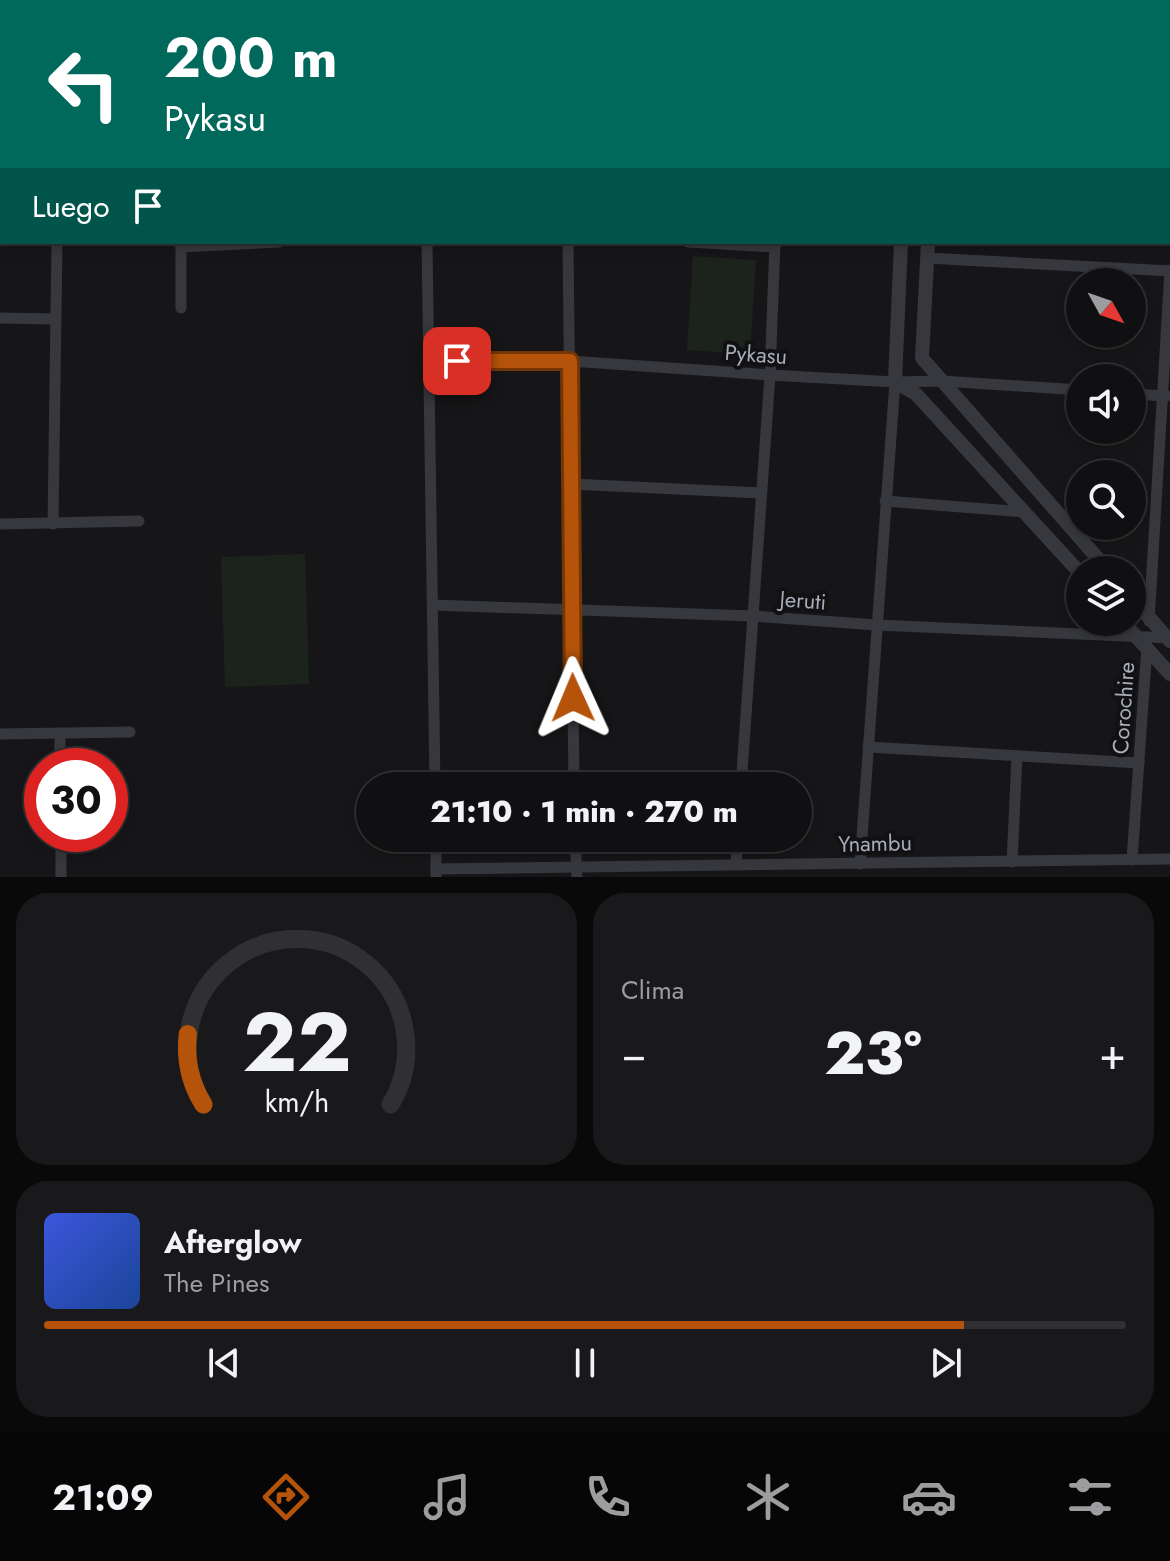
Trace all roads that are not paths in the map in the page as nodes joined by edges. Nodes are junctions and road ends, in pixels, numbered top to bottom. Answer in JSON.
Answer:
{"nodes":[{"id":1,"x":57,"y":244,"type":"edge"},
{"id":2,"x":181,"y":244,"type":"edge"},
{"id":3,"x":427,"y":244,"type":"edge"},
{"id":4,"x":568,"y":244,"type":"edge"},
{"id":5,"x":775,"y":244,"type":"edge"},
{"id":6,"x":901,"y":244,"type":"edge"},
{"id":7,"x":928,"y":244,"type":"edge"},
{"id":8,"x":927,"y":258,"type":"junction"},
{"id":9,"x":1170,"y":271,"type":"edge"},
{"id":10,"x":181,"y":308,"type":"dead end"},
{"id":11,"x":0,"y":318,"type":"edge"},
{"id":12,"x":55,"y":319,"type":"junction"},
{"id":13,"x":428,"y":360,"type":"junction"},
{"id":14,"x":570,"y":361,"type":"junction"},
{"id":15,"x":770,"y":375,"type":"junction"},
{"id":16,"x":942,"y":381,"type":"junction"},
{"id":17,"x":895,"y":382,"type":"junction"},
{"id":18,"x":1066,"y":389,"type":"edge"},
{"id":19,"x":1146,"y":395,"type":"edge"},
{"id":20,"x":1166,"y":396,"type":"edge"},
{"id":21,"x":571,"y":484,"type":"junction"},
{"id":22,"x":761,"y":493,"type":"junction"},
{"id":23,"x":885,"y":501,"type":"junction"},
{"id":24,"x":1025,"y":512,"type":"junction"},
{"id":25,"x":139,"y":521,"type":"dead end"},
{"id":26,"x":0,"y":524,"type":"edge"},
{"id":27,"x":53,"y":524,"type":"junction"},
{"id":28,"x":1096,"y":556,"type":"edge"},
{"id":29,"x":1066,"y":557,"type":"edge"},
{"id":30,"x":433,"y":605,"type":"junction"},
{"id":31,"x":571,"y":609,"type":"junction"},
{"id":32,"x":1146,"y":614,"type":"edge"},
{"id":33,"x":753,"y":616,"type":"junction"},
{"id":34,"x":1149,"y":618,"type":"junction"},
{"id":35,"x":877,"y":625,"type":"junction"},
{"id":36,"x":1139,"y":636,"type":"edge"},
{"id":37,"x":1169,"y":639,"type":"edge"},
{"id":38,"x":1144,"y":640,"type":"junction"},
{"id":39,"x":1170,"y":674,"type":"edge"},
{"id":40,"x":130,"y":732,"type":"dead end"},
{"id":41,"x":60,"y":733,"type":"junction"},
{"id":42,"x":0,"y":734,"type":"edge"},
{"id":43,"x":868,"y":747,"type":"junction"},
{"id":44,"x":60,"y":748,"type":"edge"},
{"id":45,"x":1017,"y":756,"type":"junction"},
{"id":46,"x":1139,"y":763,"type":"junction"},
{"id":47,"x":435,"y":772,"type":"edge"},
{"id":48,"x":574,"y":772,"type":"edge"},
{"id":49,"x":742,"y":772,"type":"edge"},
{"id":50,"x":61,"y":852,"type":"edge"},
{"id":51,"x":436,"y":852,"type":"edge"},
{"id":52,"x":737,"y":852,"type":"edge"},
{"id":53,"x":1170,"y":859,"type":"edge"},
{"id":54,"x":1132,"y":860,"type":"junction"},
{"id":55,"x":1012,"y":862,"type":"junction"},
{"id":56,"x":736,"y":864,"type":"junction"},
{"id":57,"x":860,"y":864,"type":"junction"},
{"id":58,"x":576,"y":871,"type":"edge"},
{"id":59,"x":436,"y":873,"type":"edge"},
{"id":60,"x":61,"y":877,"type":"edge"}],
"edges":[{"from":1,"to":12,"type":"street"},
{"from":2,"to":10,"type":"street"},
{"from":3,"to":13,"type":"street"},
{"from":4,"to":14,"type":"street"},
{"from":5,"to":15,"type":"street"},
{"from":6,"to":17,"type":"street"},
{"from":7,"to":8,"type":"street"},
{"from":8,"to":9,"type":"street"},
{"from":8,"to":16,"type":"street"},
{"from":9,"to":20,"type":"street","name":"Corochire"},
{"from":11,"to":12,"type":"street"},
{"from":12,"to":27,"type":"street"},
{"from":13,"to":14,"type":"street","name":"Pykasu"},
{"from":13,"to":30,"type":"street"},
{"from":14,"to":15,"type":"street","name":"Pykasu"},
{"from":14,"to":21,"type":"street"},
{"from":15,"to":17,"type":"street","name":"Pykasu"},
{"from":15,"to":22,"type":"street"},
{"from":16,"to":17,"type":"street","name":"Pykasu"},
{"from":16,"to":18,"type":"street","name":"Pykasu"},
{"from":16,"to":28,"type":"street"},
{"from":17,"to":23,"type":"street"},
{"from":17,"to":24,"type":"street"},
{"from":19,"to":20,"type":"street"},
{"from":20,"to":34,"type":"street","name":"Corochire"},
{"from":21,"to":22,"type":"street"},
{"from":21,"to":31,"type":"street"},
{"from":22,"to":33,"type":"street"},
{"from":23,"to":24,"type":"street"},
{"from":23,"to":35,"type":"street"},
{"from":24,"to":29,"type":"street"},
{"from":25,"to":27,"type":"street"},
{"from":26,"to":27,"type":"street"},
{"from":30,"to":31,"type":"street","name":"Jeruti"},
{"from":30,"to":47,"type":"street"},
{"from":31,"to":33,"type":"street","name":"Jeruti"},
{"from":31,"to":48,"type":"street"},
{"from":32,"to":34,"type":"street"},
{"from":33,"to":35,"type":"street","name":"Jeruti"},
{"from":33,"to":49,"type":"street"},
{"from":34,"to":37,"type":"street"},
{"from":34,"to":38,"type":"street","name":"Corochire"},
{"from":35,"to":38,"type":"street","name":"Jeruti"},
{"from":35,"to":43,"type":"street"},
{"from":36,"to":38,"type":"street"},
{"from":37,"to":38,"type":"street","name":"Jeruti"},
{"from":38,"to":39,"type":"street"},
{"from":38,"to":46,"type":"street","name":"Corochire"},
{"from":40,"to":41,"type":"street"},
{"from":41,"to":42,"type":"street"},
{"from":41,"to":44,"type":"street"},
{"from":43,"to":45,"type":"street"},
{"from":43,"to":57,"type":"street"},
{"from":45,"to":46,"type":"street"},
{"from":45,"to":55,"type":"street"},
{"from":46,"to":54,"type":"street","name":"Corochire"},
{"from":50,"to":60,"type":"street"},
{"from":51,"to":59,"type":"street"},
{"from":52,"to":56,"type":"street"},
{"from":53,"to":54,"type":"street","name":"Ynambu"},
{"from":54,"to":55,"type":"street","name":"Ynambu"},
{"from":55,"to":57,"type":"street","name":"Ynambu"},
{"from":56,"to":57,"type":"street","name":"Ynambu"},
{"from":56,"to":58,"type":"street","name":"Ynambu"},
{"from":58,"to":59,"type":"street","name":"Ynambu"}]}
